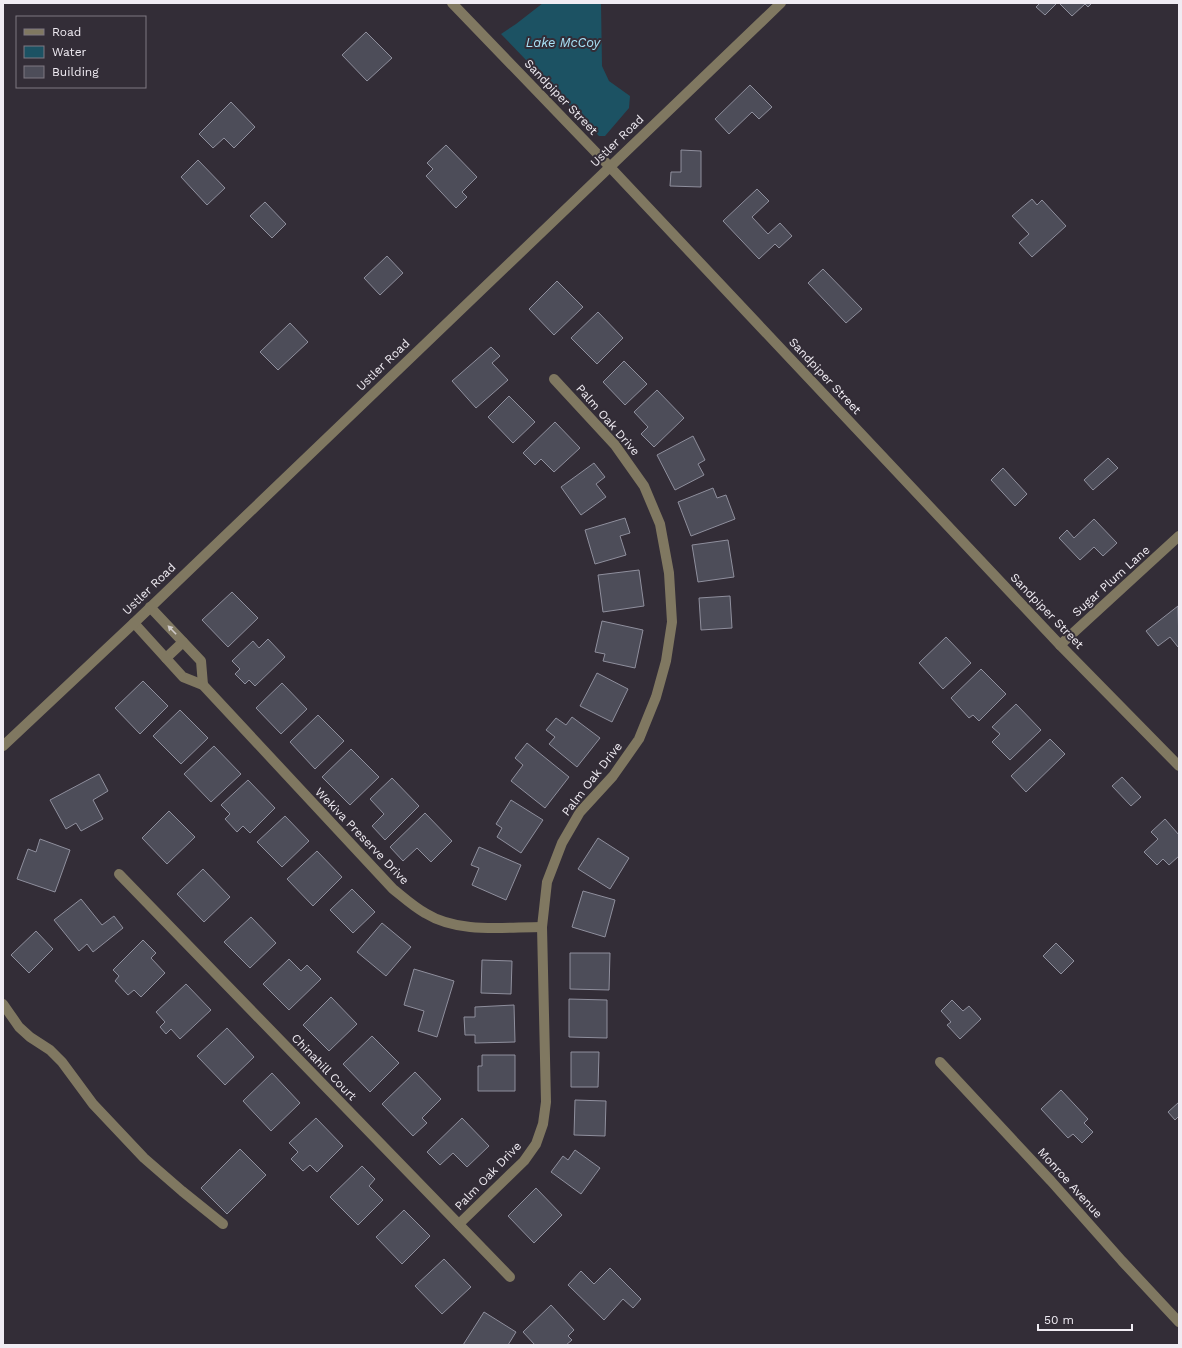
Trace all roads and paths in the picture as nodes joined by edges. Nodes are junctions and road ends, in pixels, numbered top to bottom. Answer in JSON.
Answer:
{"nodes":[{"id":1,"x":452,"y":3,"type":"edge"},
{"id":2,"x":781,"y":3,"type":"edge"},
{"id":3,"x":609,"y":166,"type":"junction"},
{"id":4,"x":554,"y":378,"type":"dead end"},
{"id":5,"x":1179,"y":536,"type":"edge"},
{"id":6,"x":150,"y":607,"type":"junction"},
{"id":7,"x":134,"y":623,"type":"junction"},
{"id":8,"x":183,"y":642,"type":"junction"},
{"id":9,"x":1060,"y":645,"type":"junction"},
{"id":10,"x":166,"y":658,"type":"junction"},
{"id":11,"x":203,"y":685,"type":"junction"},
{"id":12,"x":3,"y":746,"type":"edge"},
{"id":13,"x":1179,"y":766,"type":"edge"},
{"id":14,"x":119,"y":874,"type":"dead end"},
{"id":15,"x":542,"y":927,"type":"junction"},
{"id":16,"x":3,"y":1004,"type":"edge"},
{"id":17,"x":940,"y":1062,"type":"dead end"},
{"id":18,"x":223,"y":1224,"type":"dead end"},
{"id":19,"x":459,"y":1224,"type":"junction"},
{"id":20,"x":510,"y":1277,"type":"dead end"},
{"id":21,"x":1179,"y":1322,"type":"edge"}],
"edges":[{"from":1,"to":3,"type":"street","name":"Sandpiper Street"},
{"from":2,"to":3,"type":"street","name":"Ustler Road"},
{"from":3,"to":6,"type":"street","name":"Ustler Road"},
{"from":3,"to":9,"type":"street","name":"Sandpiper Street"},
{"from":4,"to":15,"type":"street","name":"Palm Oak Drive"},
{"from":5,"to":9,"type":"street","name":"Sugar Plum Lane"},
{"from":6,"to":7,"type":"street","name":"Ustler Road"},
{"from":8,"to":6,"type":"street","one_way":true},
{"from":7,"to":10,"type":"street","name":"Wekiva Preserve Drive"},
{"from":7,"to":12,"type":"street","name":"Ustler Road"},
{"from":8,"to":10,"type":"street"},
{"from":8,"to":11,"type":"street"},
{"from":9,"to":13,"type":"street","name":"Sandpiper Street"},
{"from":10,"to":11,"type":"street","name":"Wekiva Preserve Drive"},
{"from":11,"to":15,"type":"street","name":"Wekiva Preserve Drive"},
{"from":14,"to":19,"type":"street","name":"Chinahill Court"},
{"from":15,"to":19,"type":"street","name":"Palm Oak Drive"},
{"from":16,"to":18,"type":"street"},
{"from":17,"to":21,"type":"street","name":"Monroe Avenue"},
{"from":19,"to":20,"type":"street","name":"Chinahill Court"}]}
